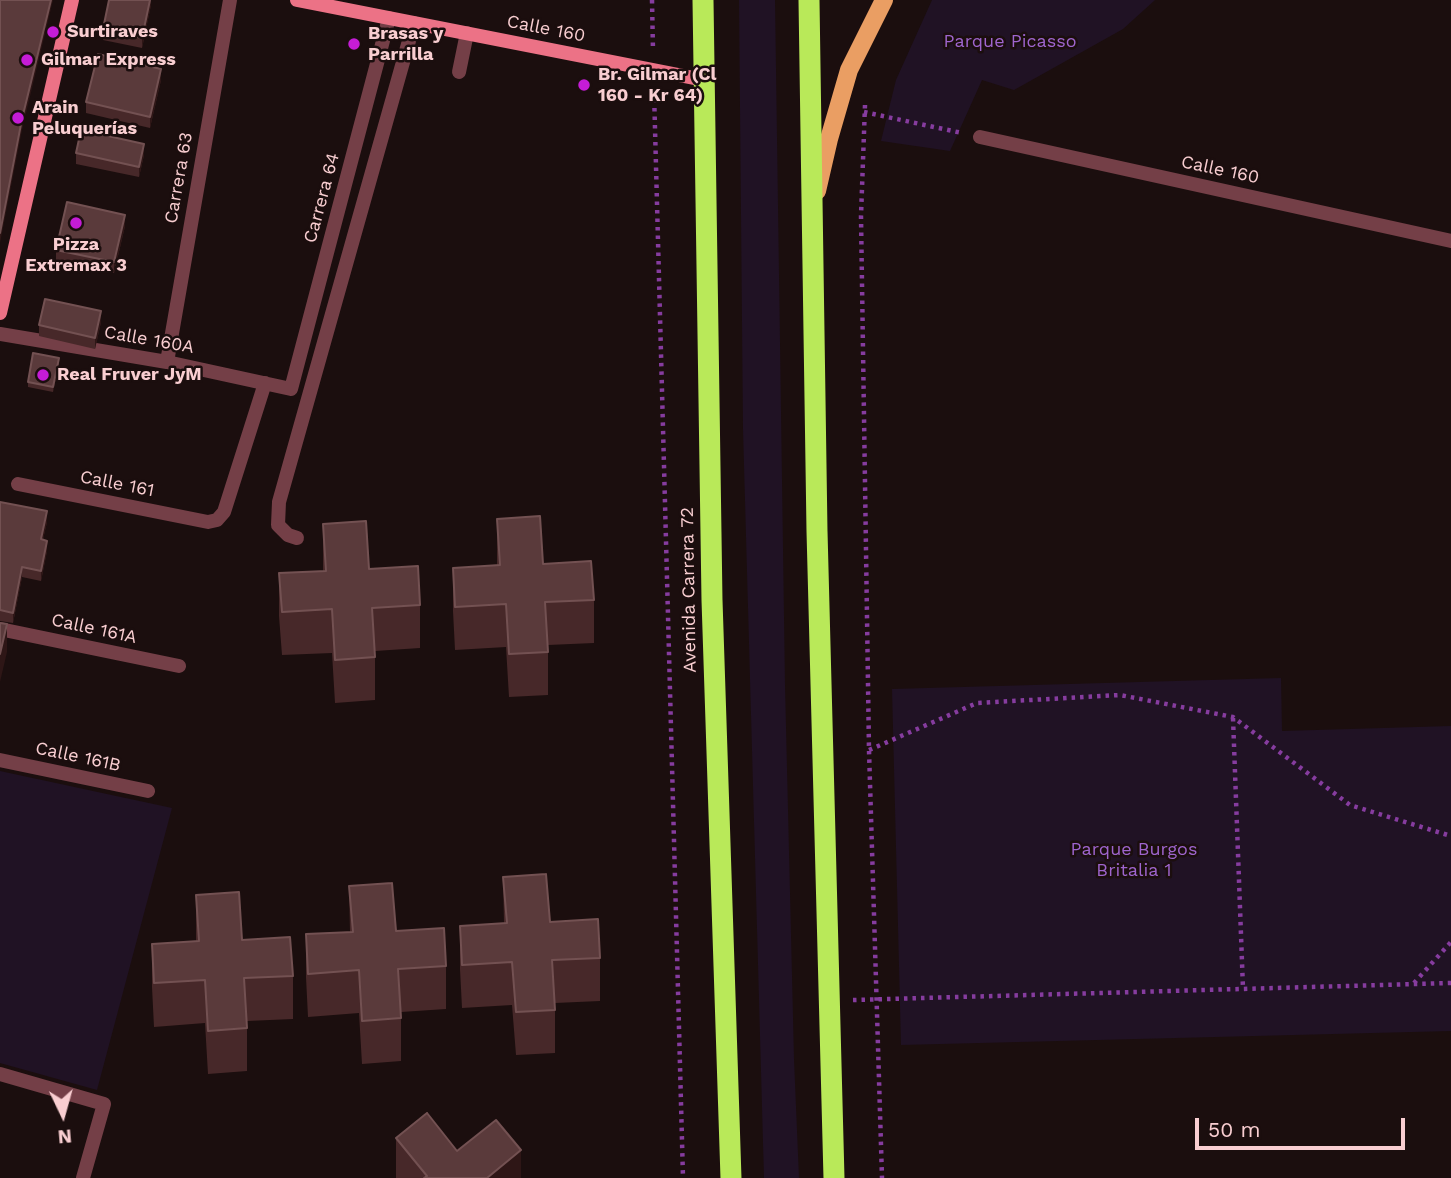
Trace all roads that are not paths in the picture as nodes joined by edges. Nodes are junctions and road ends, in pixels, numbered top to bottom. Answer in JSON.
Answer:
{"nodes":[{"id":1,"x":72,"y":0,"type":"edge"},
{"id":2,"x":230,"y":0,"type":"edge"},
{"id":3,"x":297,"y":0,"type":"edge"},
{"id":4,"x":703,"y":0,"type":"edge"},
{"id":5,"x":809,"y":0,"type":"edge"},
{"id":6,"x":884,"y":0,"type":"edge"},
{"id":7,"x":389,"y":18,"type":"junction"},
{"id":8,"x":414,"y":23,"type":"junction"},
{"id":9,"x":467,"y":33,"type":"junction"},
{"id":10,"x":459,"y":72,"type":"dead end"},
{"id":11,"x":704,"y":80,"type":"junction"},
{"id":12,"x":980,"y":137,"type":"road end"},
{"id":13,"x":812,"y":215,"type":"junction"},
{"id":14,"x":1451,"y":240,"type":"edge"},
{"id":15,"x":0,"y":313,"type":"edge"},
{"id":16,"x":0,"y":334,"type":"edge"},
{"id":17,"x":167,"y":362,"type":"junction"},
{"id":18,"x":265,"y":383,"type":"junction"},
{"id":19,"x":291,"y":389,"type":"joint"},
{"id":20,"x":18,"y":484,"type":"dead end"},
{"id":21,"x":297,"y":538,"type":"dead end"},
{"id":22,"x":0,"y":629,"type":"edge"},
{"id":23,"x":179,"y":666,"type":"dead end"},
{"id":24,"x":0,"y":760,"type":"edge"},
{"id":25,"x":148,"y":791,"type":"dead end"},
{"id":26,"x":0,"y":1074,"type":"edge"},
{"id":27,"x":83,"y":1178,"type":"edge"},
{"id":28,"x":731,"y":1178,"type":"edge"},
{"id":29,"x":834,"y":1178,"type":"edge"}],
"edges":[{"from":1,"to":15,"type":"street"},
{"from":2,"to":17,"type":"street","name":"Carrera 63"},
{"from":3,"to":7,"type":"street","name":"Calle 160"},
{"from":4,"to":11,"type":"highway","name":"Avenida Carrera 72"},
{"from":5,"to":13,"type":"highway"},
{"from":6,"to":13,"type":"main road"},
{"from":7,"to":8,"type":"street","name":"Calle 160"},
{"from":7,"to":19,"type":"street","name":"Carrera 64"},
{"from":8,"to":9,"type":"street","name":"Calle 160"},
{"from":8,"to":21,"type":"street"},
{"from":9,"to":10,"type":"street"},
{"from":9,"to":11,"type":"street","name":"Calle 160"},
{"from":11,"to":28,"type":"highway","name":"Avenida Carrera 72"},
{"from":12,"to":14,"type":"street","name":"Calle 160"},
{"from":13,"to":29,"type":"highway"},
{"from":16,"to":17,"type":"street","name":"Calle 160A"},
{"from":17,"to":18,"type":"street","name":"Calle 160A"},
{"from":18,"to":19,"type":"street","name":"Calle 160A"},
{"from":18,"to":20,"type":"street","name":"Calle 161"},
{"from":22,"to":23,"type":"street","name":"Calle 161A"},
{"from":24,"to":25,"type":"street","name":"Calle 161B"},
{"from":26,"to":27,"type":"street"}]}
